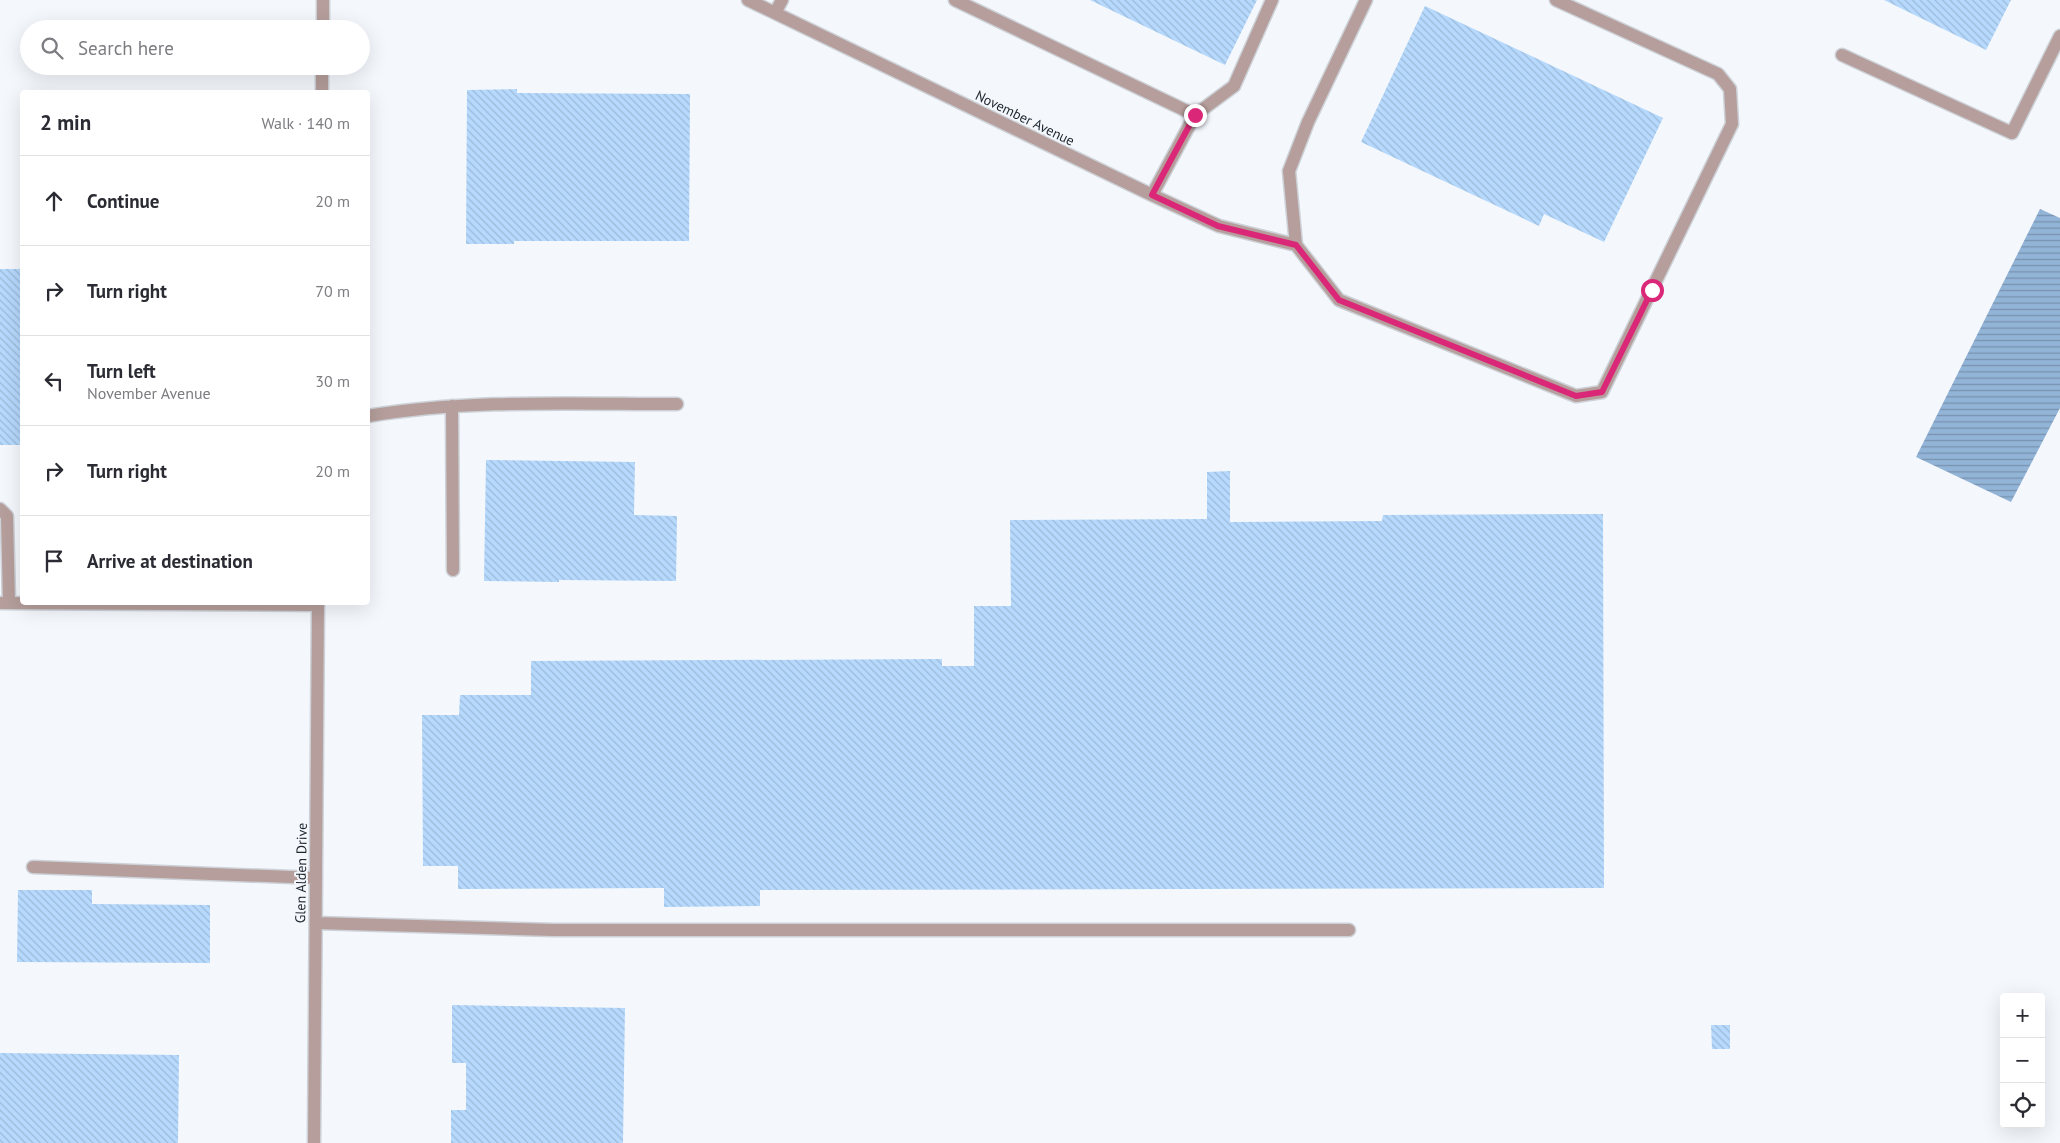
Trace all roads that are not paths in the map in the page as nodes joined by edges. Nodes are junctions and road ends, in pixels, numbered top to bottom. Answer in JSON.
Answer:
{"nodes":[{"id":1,"x":323,"y":0,"type":"edge"},
{"id":2,"x":748,"y":0,"type":"edge"},
{"id":3,"x":782,"y":0,"type":"edge"},
{"id":4,"x":955,"y":0,"type":"edge"},
{"id":5,"x":1272,"y":0,"type":"edge"},
{"id":6,"x":1366,"y":0,"type":"edge"},
{"id":7,"x":1556,"y":0,"type":"edge"},
{"id":8,"x":775,"y":13,"type":"junction"},
{"id":9,"x":322,"y":20,"type":"edge"},
{"id":10,"x":2060,"y":36,"type":"edge"},
{"id":11,"x":1842,"y":55,"type":"dead end"},
{"id":12,"x":322,"y":75,"type":"edge"},
{"id":13,"x":322,"y":90,"type":"edge"},
{"id":14,"x":1195,"y":115,"type":"junction"},
{"id":15,"x":1152,"y":195,"type":"junction"},
{"id":16,"x":1296,"y":245,"type":"junction"},
{"id":17,"x":676,"y":404,"type":"dead end"},
{"id":18,"x":452,"y":406,"type":"junction"},
{"id":19,"x":370,"y":416,"type":"edge"},
{"id":20,"x":0,"y":509,"type":"edge"},
{"id":21,"x":453,"y":570,"type":"dead end"},
{"id":22,"x":4,"y":603,"type":"edge"},
{"id":23,"x":20,"y":603,"type":"edge"},
{"id":24,"x":318,"y":605,"type":"edge"},
{"id":25,"x":33,"y":867,"type":"dead end"},
{"id":26,"x":316,"y":878,"type":"junction"},
{"id":27,"x":316,"y":923,"type":"junction"},
{"id":28,"x":1350,"y":930,"type":"dead end"},
{"id":29,"x":314,"y":1143,"type":"edge"}],
"edges":[{"from":1,"to":9,"type":"street"},
{"from":2,"to":8,"type":"street","name":"November Avenue"},
{"from":3,"to":8,"type":"street"},
{"from":4,"to":14,"type":"street"},
{"from":5,"to":14,"type":"street"},
{"from":6,"to":16,"type":"street"},
{"from":7,"to":16,"type":"street"},
{"from":8,"to":15,"type":"street","name":"November Avenue"},
{"from":10,"to":11,"type":"street"},
{"from":12,"to":13,"type":"street"},
{"from":14,"to":15,"type":"street"},
{"from":15,"to":16,"type":"street","name":"November Avenue"},
{"from":17,"to":18,"type":"street"},
{"from":18,"to":19,"type":"street"},
{"from":18,"to":21,"type":"street"},
{"from":20,"to":22,"type":"street"},
{"from":22,"to":23,"type":"street"},
{"from":24,"to":26,"type":"street","name":"Glen Alden Drive"},
{"from":25,"to":26,"type":"street"},
{"from":26,"to":27,"type":"street","name":"Glen Alden Drive"},
{"from":27,"to":28,"type":"street"},
{"from":27,"to":29,"type":"street","name":"Glen Alden Drive"}]}
